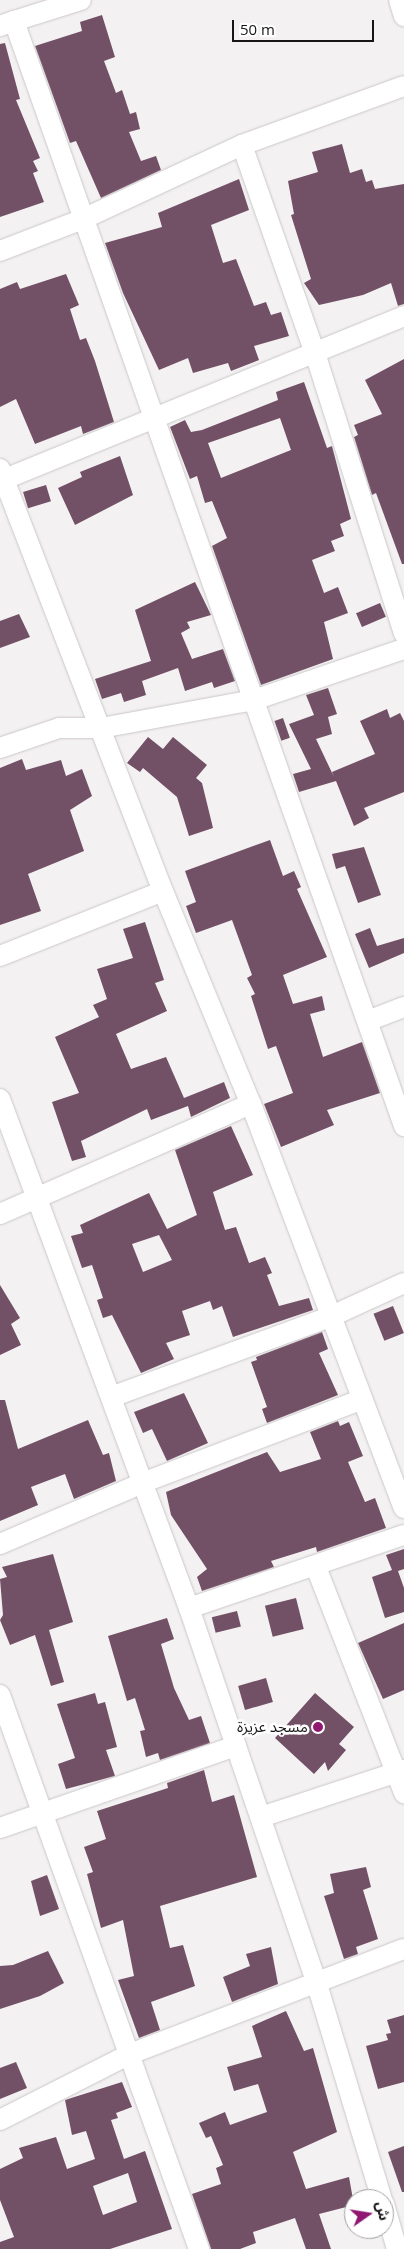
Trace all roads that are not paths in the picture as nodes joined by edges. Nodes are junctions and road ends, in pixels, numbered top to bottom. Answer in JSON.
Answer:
{"nodes":[{"id":1,"x":81,"y":0,"type":"edge"},
{"id":2,"x":399,"y":0,"type":"edge"},
{"id":3,"x":404,"y":16,"type":"edge"},
{"id":4,"x":7,"y":24,"type":"edge"},
{"id":5,"x":404,"y":86,"type":"edge"},
{"id":6,"x":242,"y":145,"type":"junction"},
{"id":7,"x":83,"y":219,"type":"junction"},
{"id":8,"x":0,"y":251,"type":"edge"},
{"id":9,"x":404,"y":316,"type":"edge"},
{"id":10,"x":315,"y":353,"type":"junction"},
{"id":11,"x":154,"y":417,"type":"junction"},
{"id":12,"x":1,"y":476,"type":"edge"},
{"id":13,"x":404,"y":633,"type":"edge"},
{"id":14,"x":404,"y":649,"type":"edge"},
{"id":15,"x":254,"y":700,"type":"junction"},
{"id":16,"x":101,"y":728,"type":"junction"},
{"id":17,"x":0,"y":748,"type":"edge"},
{"id":18,"x":163,"y":891,"type":"junction"},
{"id":19,"x":0,"y":956,"type":"edge"},
{"id":20,"x":404,"y":1007,"type":"edge"},
{"id":21,"x":370,"y":1020,"type":"junction"},
{"id":22,"x":0,"y":1098,"type":"edge"},
{"id":23,"x":251,"y":1104,"type":"junction"},
{"id":24,"x":404,"y":1126,"type":"edge"},
{"id":25,"x":37,"y":1198,"type":"junction"},
{"id":26,"x":0,"y":1214,"type":"edge"},
{"id":27,"x":404,"y":1283,"type":"edge"},
{"id":28,"x":332,"y":1316,"type":"junction"},
{"id":29,"x":111,"y":1397,"type":"junction"},
{"id":30,"x":363,"y":1399,"type":"junction"},
{"id":31,"x":142,"y":1483,"type":"junction"},
{"id":32,"x":404,"y":1508,"type":"edge"},
{"id":33,"x":404,"y":1535,"type":"edge"},
{"id":34,"x":0,"y":1544,"type":"edge"},
{"id":35,"x":316,"y":1567,"type":"junction"},
{"id":36,"x":189,"y":1608,"type":"junction"},
{"id":37,"x":0,"y":1695,"type":"edge"},
{"id":38,"x":236,"y":1746,"type":"junction"},
{"id":39,"x":400,"y":1772,"type":"edge"},
{"id":40,"x":404,"y":1793,"type":"edge"},
{"id":41,"x":42,"y":1811,"type":"junction"},
{"id":42,"x":261,"y":1816,"type":"junction"},
{"id":43,"x":0,"y":1828,"type":"edge"},
{"id":44,"x":404,"y":1949,"type":"edge"},
{"id":45,"x":316,"y":1982,"type":"junction"},
{"id":46,"x":130,"y":2054,"type":"junction"},
{"id":47,"x":0,"y":2120,"type":"edge"},
{"id":48,"x":379,"y":2189,"type":"edge"},
{"id":49,"x":199,"y":2249,"type":"edge"}],
"edges":[{"from":1,"to":4,"type":"street"},
{"from":2,"to":3,"type":"street"},
{"from":4,"to":7,"type":"street"},
{"from":5,"to":6,"type":"street"},
{"from":6,"to":7,"type":"street"},
{"from":6,"to":10,"type":"street"},
{"from":7,"to":8,"type":"street"},
{"from":7,"to":11,"type":"street"},
{"from":9,"to":10,"type":"street"},
{"from":10,"to":11,"type":"street"},
{"from":10,"to":13,"type":"street"},
{"from":11,"to":12,"type":"street"},
{"from":11,"to":15,"type":"street"},
{"from":12,"to":16,"type":"street"},
{"from":14,"to":15,"type":"street"},
{"from":15,"to":16,"type":"street"},
{"from":15,"to":21,"type":"street"},
{"from":16,"to":17,"type":"street"},
{"from":16,"to":18,"type":"street"},
{"from":18,"to":19,"type":"street"},
{"from":18,"to":23,"type":"street"},
{"from":20,"to":21,"type":"street"},
{"from":21,"to":24,"type":"street"},
{"from":22,"to":25,"type":"street"},
{"from":23,"to":25,"type":"street"},
{"from":23,"to":28,"type":"street"},
{"from":25,"to":26,"type":"street"},
{"from":25,"to":29,"type":"street"},
{"from":27,"to":28,"type":"street"},
{"from":28,"to":29,"type":"street"},
{"from":28,"to":30,"type":"street"},
{"from":29,"to":31,"type":"street"},
{"from":30,"to":31,"type":"street"},
{"from":30,"to":32,"type":"street"},
{"from":31,"to":34,"type":"street"},
{"from":31,"to":36,"type":"street"},
{"from":33,"to":35,"type":"street"},
{"from":35,"to":36,"type":"street"},
{"from":35,"to":39,"type":"street"},
{"from":36,"to":38,"type":"street"},
{"from":37,"to":41,"type":"street"},
{"from":38,"to":41,"type":"street"},
{"from":38,"to":42,"type":"street"},
{"from":39,"to":40,"type":"street"},
{"from":39,"to":42,"type":"street"},
{"from":41,"to":43,"type":"street"},
{"from":41,"to":46,"type":"street"},
{"from":42,"to":45,"type":"street"},
{"from":44,"to":45,"type":"street"},
{"from":45,"to":46,"type":"street"},
{"from":45,"to":48,"type":"street"},
{"from":46,"to":47,"type":"street"},
{"from":46,"to":49,"type":"street"}]}
